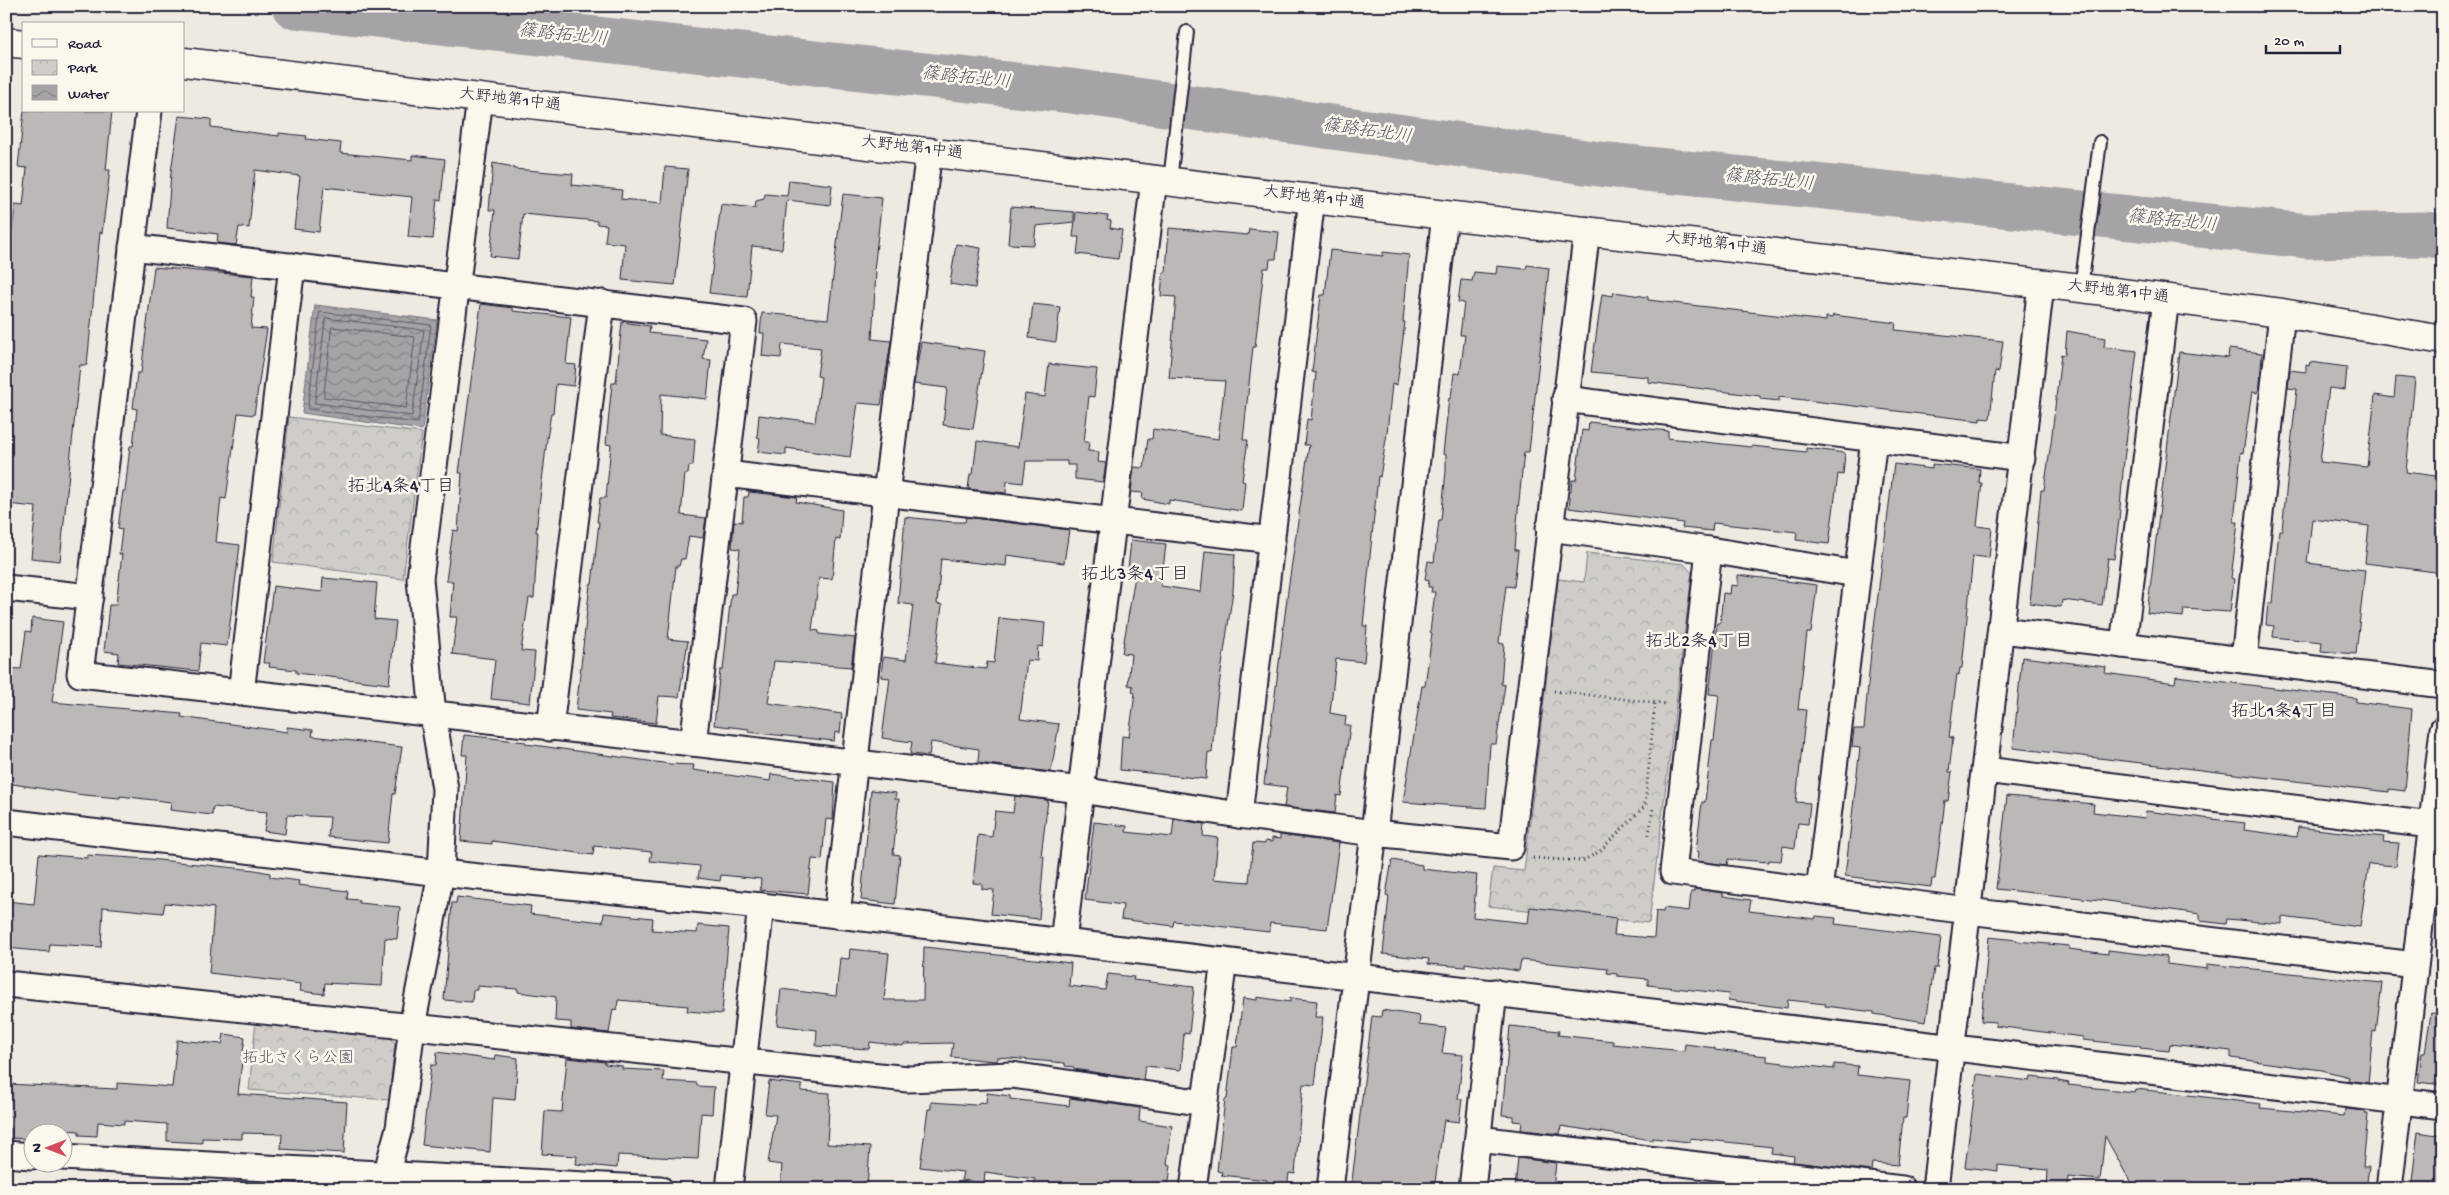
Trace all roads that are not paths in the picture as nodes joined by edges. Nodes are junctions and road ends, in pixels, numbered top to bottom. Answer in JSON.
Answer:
{"nodes":[{"id":1,"x":1188,"y":32,"type":"dead end"},
{"id":2,"x":6,"y":42,"type":"edge"},
{"id":3,"x":22,"y":44,"type":"edge"},
{"id":4,"x":185,"y":62,"type":"edge"},
{"id":5,"x":480,"y":98,"type":"junction"},
{"id":6,"x":149,"y":112,"type":"edge"},
{"id":7,"x":2100,"y":142,"type":"dead end"},
{"id":8,"x":929,"y":151,"type":"junction"},
{"id":9,"x":1162,"y":180,"type":"junction"},
{"id":10,"x":1312,"y":198,"type":"junction"},
{"id":11,"x":1445,"y":215,"type":"junction"},
{"id":12,"x":1587,"y":230,"type":"junction"},
{"id":13,"x":132,"y":246,"type":"junction"},
{"id":14,"x":292,"y":266,"type":"junction"},
{"id":15,"x":2042,"y":284,"type":"junction"},
{"id":16,"x":456,"y":286,"type":"junction"},
{"id":17,"x":2081,"y":288,"type":"junction"},
{"id":18,"x":2166,"y":299,"type":"junction"},
{"id":19,"x":602,"y":303,"type":"junction"},
{"id":20,"x":2282,"y":314,"type":"junction"},
{"id":21,"x":2443,"y":340,"type":"edge"},
{"id":22,"x":1566,"y":399,"type":"junction"},
{"id":23,"x":1874,"y":439,"type":"junction"},
{"id":24,"x":2022,"y":458,"type":"junction"},
{"id":25,"x":726,"y":474,"type":"junction"},
{"id":26,"x":886,"y":494,"type":"junction"},
{"id":27,"x":1112,"y":520,"type":"junction"},
{"id":28,"x":1549,"y":528,"type":"junction"},
{"id":29,"x":1272,"y":540,"type":"junction"},
{"id":30,"x":1709,"y":550,"type":"junction"},
{"id":31,"x":1857,"y":574,"type":"junction"},
{"id":32,"x":6,"y":588,"type":"edge"},
{"id":33,"x":90,"y":597,"type":"junction"},
{"id":34,"x":2002,"y":630,"type":"junction"},
{"id":35,"x":2123,"y":645,"type":"junction"},
{"id":36,"x":2244,"y":660,"type":"junction"},
{"id":37,"x":2443,"y":685,"type":"edge"},
{"id":38,"x":241,"y":693,"type":"junction"},
{"id":39,"x":433,"y":715,"type":"junction"},
{"id":40,"x":550,"y":728,"type":"junction"},
{"id":41,"x":2443,"y":729,"type":"edge"},
{"id":42,"x":693,"y":743,"type":"junction"},
{"id":43,"x":855,"y":763,"type":"junction"},
{"id":44,"x":1985,"y":770,"type":"junction"},
{"id":45,"x":1081,"y":790,"type":"junction"},
{"id":46,"x":1238,"y":815,"type":"junction"},
{"id":47,"x":6,"y":822,"type":"edge"},
{"id":48,"x":2431,"y":825,"type":"junction"},
{"id":49,"x":1374,"y":833,"type":"junction"},
{"id":50,"x":440,"y":873,"type":"junction"},
{"id":51,"x":1819,"y":891,"type":"junction"},
{"id":52,"x":761,"y":906,"type":"junction"},
{"id":53,"x":1968,"y":911,"type":"junction"},
{"id":54,"x":837,"y":915,"type":"junction"},
{"id":55,"x":1063,"y":942,"type":"junction"},
{"id":56,"x":1224,"y":961,"type":"junction"},
{"id":57,"x":2414,"y":965,"type":"junction"},
{"id":58,"x":1356,"y":975,"type":"junction"},
{"id":59,"x":6,"y":984,"type":"edge"},
{"id":60,"x":1494,"y":992,"type":"junction"},
{"id":61,"x":412,"y":1027,"type":"junction"},
{"id":62,"x":1952,"y":1047,"type":"junction"},
{"id":63,"x":742,"y":1060,"type":"junction"},
{"id":64,"x":2400,"y":1101,"type":"junction"},
{"id":65,"x":1205,"y":1103,"type":"junction"},
{"id":66,"x":2443,"y":1106,"type":"edge"},
{"id":67,"x":1478,"y":1139,"type":"junction"},
{"id":68,"x":6,"y":1154,"type":"edge"},
{"id":69,"x":22,"y":1155,"type":"edge"},
{"id":70,"x":72,"y":1158,"type":"edge"},
{"id":71,"x":384,"y":1182,"type":"edge"},
{"id":72,"x":660,"y":1189,"type":"edge"},
{"id":73,"x":729,"y":1189,"type":"edge"},
{"id":74,"x":1193,"y":1189,"type":"edge"},
{"id":75,"x":1330,"y":1189,"type":"edge"},
{"id":76,"x":1472,"y":1189,"type":"edge"},
{"id":77,"x":1902,"y":1189,"type":"edge"},
{"id":78,"x":1935,"y":1189,"type":"edge"},
{"id":79,"x":2389,"y":1189,"type":"edge"}],
"edges":[{"from":1,"to":9,"type":"lane"},
{"from":2,"to":3,"type":"street"},
{"from":4,"to":5,"type":"street","name":"大野地第1中通"},
{"from":5,"to":8,"type":"street","name":"大野地第1中通"},
{"from":5,"to":16,"type":"street"},
{"from":6,"to":13,"type":"street"},
{"from":7,"to":17,"type":"lane"},
{"from":8,"to":9,"type":"street","name":"大野地第1中通"},
{"from":8,"to":26,"type":"street"},
{"from":9,"to":10,"type":"street","name":"大野地第1中通"},
{"from":9,"to":27,"type":"street"},
{"from":10,"to":11,"type":"street","name":"大野地第1中通"},
{"from":10,"to":29,"type":"street"},
{"from":11,"to":12,"type":"street","name":"大野地第1中通"},
{"from":11,"to":49,"type":"street"},
{"from":12,"to":15,"type":"street","name":"大野地第1中通"},
{"from":12,"to":22,"type":"street"},
{"from":13,"to":14,"type":"street"},
{"from":13,"to":33,"type":"street"},
{"from":14,"to":16,"type":"street"},
{"from":14,"to":38,"type":"street"},
{"from":15,"to":17,"type":"street","name":"大野地第1中通"},
{"from":15,"to":24,"type":"street"},
{"from":16,"to":19,"type":"street"},
{"from":16,"to":39,"type":"street"},
{"from":17,"to":18,"type":"street","name":"大野地第1中通"},
{"from":18,"to":20,"type":"street","name":"大野地第1中通"},
{"from":18,"to":35,"type":"street"},
{"from":19,"to":25,"type":"street"},
{"from":19,"to":40,"type":"street"},
{"from":20,"to":21,"type":"street","name":"大野地第1中通"},
{"from":20,"to":36,"type":"street"},
{"from":22,"to":23,"type":"street"},
{"from":22,"to":28,"type":"street"},
{"from":23,"to":24,"type":"street"},
{"from":23,"to":31,"type":"street"},
{"from":24,"to":34,"type":"street"},
{"from":25,"to":26,"type":"street"},
{"from":25,"to":42,"type":"street"},
{"from":26,"to":27,"type":"street"},
{"from":26,"to":43,"type":"street"},
{"from":27,"to":29,"type":"street"},
{"from":27,"to":45,"type":"street"},
{"from":28,"to":30,"type":"street"},
{"from":28,"to":49,"type":"street"},
{"from":29,"to":46,"type":"street"},
{"from":30,"to":31,"type":"street"},
{"from":30,"to":51,"type":"street"},
{"from":31,"to":51,"type":"street"},
{"from":32,"to":33,"type":"street"},
{"from":33,"to":38,"type":"street"},
{"from":34,"to":35,"type":"street"},
{"from":34,"to":44,"type":"street"},
{"from":35,"to":36,"type":"street"},
{"from":36,"to":37,"type":"street"},
{"from":38,"to":39,"type":"street"},
{"from":39,"to":40,"type":"street"},
{"from":39,"to":50,"type":"street"},
{"from":40,"to":42,"type":"street"},
{"from":41,"to":48,"type":"street"},
{"from":42,"to":43,"type":"street"},
{"from":43,"to":45,"type":"street"},
{"from":43,"to":54,"type":"street"},
{"from":44,"to":48,"type":"street"},
{"from":44,"to":53,"type":"street"},
{"from":45,"to":46,"type":"street"},
{"from":45,"to":55,"type":"street"},
{"from":46,"to":49,"type":"street"},
{"from":47,"to":50,"type":"street"},
{"from":48,"to":57,"type":"street"},
{"from":49,"to":58,"type":"street"},
{"from":50,"to":52,"type":"street"},
{"from":50,"to":61,"type":"street"},
{"from":51,"to":53,"type":"street"},
{"from":52,"to":54,"type":"street"},
{"from":52,"to":63,"type":"street"},
{"from":53,"to":57,"type":"street"},
{"from":53,"to":62,"type":"street"},
{"from":54,"to":55,"type":"street"},
{"from":55,"to":56,"type":"street"},
{"from":56,"to":58,"type":"street"},
{"from":56,"to":65,"type":"street"},
{"from":57,"to":64,"type":"street"},
{"from":58,"to":60,"type":"street"},
{"from":58,"to":75,"type":"street"},
{"from":59,"to":61,"type":"street"},
{"from":60,"to":62,"type":"street"},
{"from":60,"to":67,"type":"street"},
{"from":61,"to":63,"type":"street"},
{"from":61,"to":71,"type":"street"},
{"from":62,"to":64,"type":"street"},
{"from":62,"to":78,"type":"street"},
{"from":63,"to":65,"type":"street"},
{"from":63,"to":73,"type":"street"},
{"from":64,"to":66,"type":"street"},
{"from":64,"to":79,"type":"street"},
{"from":65,"to":74,"type":"street"},
{"from":67,"to":76,"type":"street"},
{"from":67,"to":77,"type":"street"},
{"from":68,"to":69,"type":"street"},
{"from":70,"to":71,"type":"street"},
{"from":71,"to":72,"type":"street"}]}
